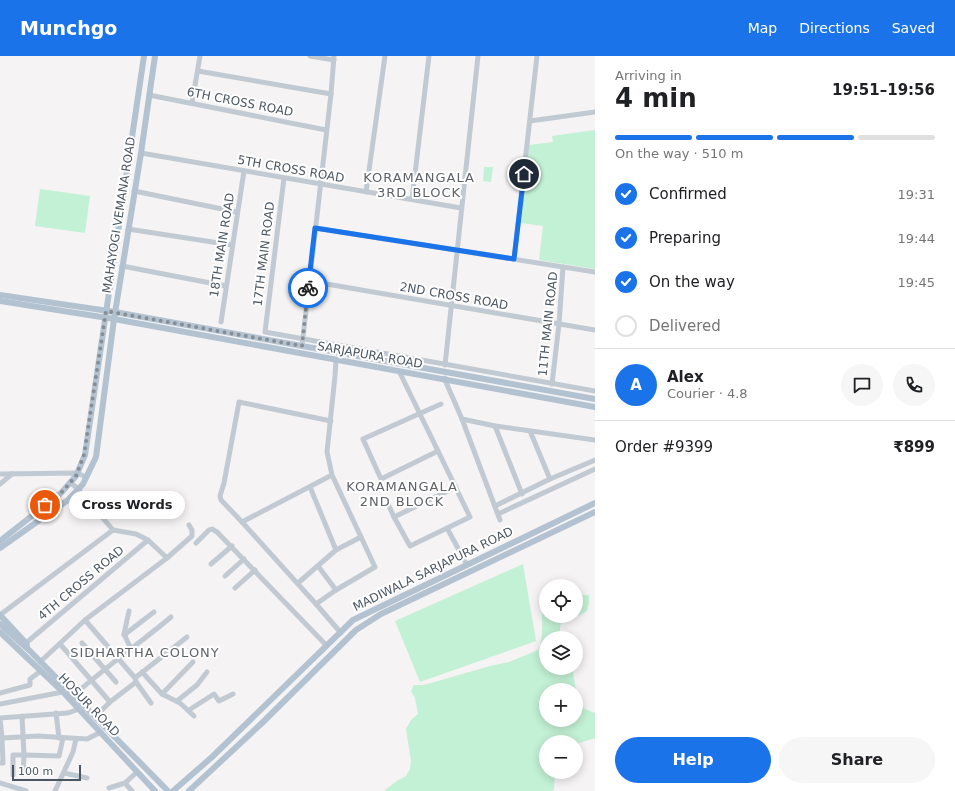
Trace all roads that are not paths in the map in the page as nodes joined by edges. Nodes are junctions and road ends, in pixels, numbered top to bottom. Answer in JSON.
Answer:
{"nodes":[{"id":1,"x":144,"y":56,"type":"edge"},
{"id":2,"x":154,"y":56,"type":"edge"},
{"id":3,"x":200,"y":56,"type":"edge"},
{"id":4,"x":310,"y":56,"type":"edge"},
{"id":5,"x":385,"y":56,"type":"edge"},
{"id":6,"x":429,"y":56,"type":"edge"},
{"id":7,"x":478,"y":56,"type":"edge"},
{"id":8,"x":537,"y":56,"type":"edge"},
{"id":9,"x":334,"y":58,"type":"edge"},
{"id":10,"x":198,"y":71,"type":"junction"},
{"id":11,"x":331,"y":94,"type":"junction"},
{"id":12,"x":149,"y":95,"type":"junction"},
{"id":13,"x":192,"y":103,"type":"junction"},
{"id":14,"x":595,"y":112,"type":"edge"},
{"id":15,"x":530,"y":121,"type":"junction"},
{"id":16,"x":326,"y":130,"type":"junction"},
{"id":17,"x":141,"y":153,"type":"junction"},
{"id":18,"x":244,"y":171,"type":"junction"},
{"id":19,"x":284,"y":178,"type":"junction"},
{"id":20,"x":320,"y":184,"type":"junction"},
{"id":21,"x":134,"y":191,"type":"junction"},
{"id":22,"x":366,"y":192,"type":"junction"},
{"id":23,"x":412,"y":199,"type":"junction"},
{"id":24,"x":461,"y":208,"type":"junction"},
{"id":25,"x":237,"y":212,"type":"junction"},
{"id":26,"x":315,"y":228,"type":"junction"},
{"id":27,"x":128,"y":229,"type":"junction"},
{"id":28,"x":232,"y":245,"type":"junction"},
{"id":29,"x":456,"y":250,"type":"junction"},
{"id":30,"x":514,"y":259,"type":"junction"},
{"id":31,"x":122,"y":266,"type":"junction"},
{"id":32,"x":563,"y":267,"type":"junction"},
{"id":33,"x":595,"y":272,"type":"edge"},
{"id":34,"x":309,"y":281,"type":"junction"},
{"id":35,"x":226,"y":286,"type":"junction"},
{"id":36,"x":0,"y":295,"type":"edge"},
{"id":37,"x":0,"y":301,"type":"edge"},
{"id":38,"x":451,"y":305,"type":"junction"},
{"id":39,"x":106,"y":311,"type":"junction"},
{"id":40,"x":115,"y":312,"type":"junction"},
{"id":41,"x":105,"y":318,"type":"junction"},
{"id":42,"x":114,"y":319,"type":"junction"},
{"id":43,"x":559,"y":324,"type":"junction"},
{"id":44,"x":595,"y":330,"type":"edge"},
{"id":45,"x":219,"y":331,"type":"junction"},
{"id":46,"x":265,"y":332,"type":"joint"},
{"id":47,"x":302,"y":338,"type":"junction"},
{"id":48,"x":302,"y":346,"type":"junction"},
{"id":49,"x":336,"y":360,"type":"junction"},
{"id":50,"x":445,"y":365,"type":"junction"},
{"id":51,"x":399,"y":371,"type":"junction"},
{"id":52,"x":446,"y":372,"type":"junction"},
{"id":53,"x":445,"y":380,"type":"junction"},
{"id":54,"x":552,"y":384,"type":"junction"},
{"id":55,"x":595,"y":391,"type":"edge"},
{"id":56,"x":594,"y":399,"type":"edge"},
{"id":57,"x":441,"y":404,"type":"dead end"},
{"id":58,"x":593,"y":407,"type":"edge"},
{"id":59,"x":419,"y":414,"type":"junction"},
{"id":60,"x":462,"y":419,"type":"junction"},
{"id":61,"x":331,"y":421,"type":"junction"},
{"id":62,"x":496,"y":426,"type":"junction"},
{"id":63,"x":530,"y":431,"type":"junction"},
{"id":64,"x":595,"y":440,"type":"edge"},
{"id":65,"x":438,"y":450,"type":"junction"},
{"id":66,"x":595,"y":460,"type":"edge"},
{"id":67,"x":595,"y":468,"type":"edge"},
{"id":68,"x":78,"y":473,"type":"junction"},
{"id":69,"x":0,"y":474,"type":"edge"},
{"id":70,"x":12,"y":474,"type":"junction"},
{"id":71,"x":332,"y":475,"type":"junction"},
{"id":72,"x":86,"y":477,"type":"junction"},
{"id":73,"x":550,"y":479,"type":"junction"},
{"id":74,"x":70,"y":482,"type":"junction"},
{"id":75,"x":0,"y":484,"type":"edge"},
{"id":76,"x":310,"y":487,"type":"junction"},
{"id":77,"x":456,"y":487,"type":"junction"},
{"id":78,"x":78,"y":489,"type":"junction"},
{"id":79,"x":522,"y":494,"type":"junction"},
{"id":80,"x":595,"y":503,"type":"edge"},
{"id":81,"x":388,"y":504,"type":"dead end"},
{"id":82,"x":495,"y":506,"type":"junction"},
{"id":83,"x":595,"y":512,"type":"edge"},
{"id":84,"x":498,"y":514,"type":"junction"},
{"id":85,"x":394,"y":517,"type":"junction"},
{"id":86,"x":500,"y":520,"type":"dead end"},
{"id":87,"x":242,"y":522,"type":"junction"},
{"id":88,"x":189,"y":524,"type":"dead end"},
{"id":89,"x":447,"y":528,"type":"junction"},
{"id":90,"x":113,"y":530,"type":"junction"},
{"id":91,"x":361,"y":537,"type":"junction"},
{"id":92,"x":148,"y":540,"type":"junction"},
{"id":93,"x":0,"y":541,"type":"edge"},
{"id":94,"x":196,"y":543,"type":"dead end"},
{"id":95,"x":232,"y":546,"type":"junction"},
{"id":96,"x":0,"y":548,"type":"edge"},
{"id":97,"x":336,"y":550,"type":"junction"},
{"id":98,"x":167,"y":558,"type":"junction"},
{"id":99,"x":244,"y":559,"type":"junction"},
{"id":100,"x":211,"y":564,"type":"dead end"},
{"id":101,"x":467,"y":565,"type":"junction"},
{"id":102,"x":318,"y":566,"type":"junction"},
{"id":103,"x":255,"y":570,"type":"junction"},
{"id":104,"x":225,"y":576,"type":"dead end"},
{"id":105,"x":298,"y":583,"type":"junction"},
{"id":106,"x":424,"y":586,"type":"junction"},
{"id":107,"x":236,"y":588,"type":"dead end"},
{"id":108,"x":336,"y":590,"type":"junction"},
{"id":109,"x":429,"y":592,"type":"junction"},
{"id":110,"x":316,"y":604,"type":"junction"},
{"id":111,"x":129,"y":611,"type":"dead end"},
{"id":112,"x":154,"y":612,"type":"dead end"},
{"id":113,"x":0,"y":615,"type":"edge"},
{"id":114,"x":171,"y":617,"type":"dead end"},
{"id":115,"x":85,"y":620,"type":"junction"},
{"id":116,"x":0,"y":624,"type":"edge"},
{"id":117,"x":341,"y":632,"type":"junction"},
{"id":118,"x":2,"y":635,"type":"edge"},
{"id":119,"x":124,"y":635,"type":"junction"},
{"id":120,"x":187,"y":637,"type":"dead end"},
{"id":121,"x":26,"y":642,"type":"junction"},
{"id":122,"x":82,"y":643,"type":"dead end"},
{"id":123,"x":60,"y":644,"type":"junction"},
{"id":124,"x":327,"y":646,"type":"junction"},
{"id":125,"x":131,"y":649,"type":"junction"},
{"id":126,"x":30,"y":651,"type":"junction"},
{"id":127,"x":118,"y":659,"type":"junction"},
{"id":128,"x":40,"y":662,"type":"junction"},
{"id":129,"x":193,"y":662,"type":"dead end"},
{"id":130,"x":104,"y":669,"type":"junction"},
{"id":131,"x":41,"y":671,"type":"junction"},
{"id":132,"x":142,"y":672,"type":"junction"},
{"id":133,"x":207,"y":672,"type":"dead end"},
{"id":134,"x":92,"y":680,"type":"junction"},
{"id":135,"x":135,"y":680,"type":"junction"},
{"id":136,"x":116,"y":682,"type":"dead end"},
{"id":137,"x":63,"y":692,"type":"junction"},
{"id":138,"x":0,"y":693,"type":"edge"},
{"id":139,"x":162,"y":694,"type":"junction"},
{"id":140,"x":232,"y":694,"type":"dead end"},
{"id":141,"x":73,"y":696,"type":"junction"},
{"id":142,"x":177,"y":701,"type":"junction"},
{"id":143,"x":110,"y":702,"type":"junction"},
{"id":144,"x":150,"y":703,"type":"dead end"},
{"id":145,"x":0,"y":704,"type":"edge"},
{"id":146,"x":79,"y":708,"type":"junction"},
{"id":147,"x":189,"y":710,"type":"junction"},
{"id":148,"x":56,"y":713,"type":"junction"},
{"id":149,"x":22,"y":716,"type":"junction"},
{"id":150,"x":194,"y":716,"type":"dead end"},
{"id":151,"x":95,"y":718,"type":"junction"},
{"id":152,"x":101,"y":732,"type":"junction"},
{"id":153,"x":23,"y":737,"type":"junction"},
{"id":154,"x":2,"y":738,"type":"junction"},
{"id":155,"x":61,"y":738,"type":"junction"},
{"id":156,"x":76,"y":739,"type":"junction"},
{"id":157,"x":24,"y":755,"type":"junction"},
{"id":158,"x":0,"y":763,"type":"edge"},
{"id":159,"x":137,"y":772,"type":"junction"},
{"id":160,"x":64,"y":773,"type":"junction"},
{"id":161,"x":23,"y":774,"type":"dead end"},
{"id":162,"x":13,"y":775,"type":"dead end"},
{"id":163,"x":87,"y":778,"type":"dead end"},
{"id":164,"x":125,"y":782,"type":"junction"},
{"id":165,"x":0,"y":783,"type":"edge"},
{"id":166,"x":109,"y":788,"type":"dead end"},
{"id":167,"x":26,"y":791,"type":"edge"},
{"id":168,"x":56,"y":791,"type":"edge"},
{"id":169,"x":132,"y":791,"type":"edge"},
{"id":170,"x":155,"y":791,"type":"edge"},
{"id":171,"x":168,"y":791,"type":"edge"},
{"id":172,"x":173,"y":791,"type":"edge"},
{"id":173,"x":189,"y":791,"type":"edge"}],
"edges":[{"from":1,"to":39,"type":"main road","name":"MAHAYOGI VEMANA ROAD"},
{"from":2,"to":12,"type":"main road","name":"MAHAYOGI VEMANA ROAD"},
{"from":3,"to":10,"type":"street"},
{"from":4,"to":9,"type":"street"},
{"from":5,"to":22,"type":"street"},
{"from":6,"to":23,"type":"street"},
{"from":7,"to":24,"type":"street"},
{"from":8,"to":15,"type":"street"},
{"from":9,"to":11,"type":"street"},
{"from":10,"to":11,"type":"street"},
{"from":10,"to":13,"type":"street"},
{"from":11,"to":16,"type":"street"},
{"from":12,"to":13,"type":"street","name":"6TH CROSS ROAD"},
{"from":12,"to":17,"type":"main road","name":"MAHAYOGI VEMANA ROAD"},
{"from":13,"to":16,"type":"street","name":"6TH CROSS ROAD"},
{"from":14,"to":15,"type":"street"},
{"from":15,"to":30,"type":"street"},
{"from":16,"to":20,"type":"street"},
{"from":17,"to":18,"type":"street","name":"5TH CROSS ROAD"},
{"from":17,"to":21,"type":"main road","name":"MAHAYOGI VEMANA ROAD"},
{"from":18,"to":19,"type":"street","name":"5TH CROSS ROAD"},
{"from":18,"to":25,"type":"street","name":"18TH MAIN ROAD"},
{"from":19,"to":20,"type":"street","name":"5TH CROSS ROAD"},
{"from":19,"to":46,"type":"street","name":"17TH MAIN ROAD"},
{"from":20,"to":22,"type":"street","name":"5TH CROSS ROAD"},
{"from":20,"to":26,"type":"street"},
{"from":21,"to":25,"type":"street"},
{"from":21,"to":27,"type":"main road","name":"MAHAYOGI VEMANA ROAD"},
{"from":22,"to":23,"type":"street","name":"5TH CROSS ROAD"},
{"from":23,"to":24,"type":"street","name":"5TH CROSS ROAD"},
{"from":24,"to":29,"type":"street"},
{"from":25,"to":28,"type":"street","name":"18TH MAIN ROAD"},
{"from":26,"to":29,"type":"street"},
{"from":26,"to":34,"type":"street"},
{"from":27,"to":28,"type":"street"},
{"from":27,"to":31,"type":"main road","name":"MAHAYOGI VEMANA ROAD"},
{"from":28,"to":35,"type":"street","name":"18TH MAIN ROAD"},
{"from":29,"to":30,"type":"street"},
{"from":29,"to":38,"type":"street"},
{"from":30,"to":32,"type":"street"},
{"from":31,"to":35,"type":"street"},
{"from":31,"to":40,"type":"main road","name":"MAHAYOGI VEMANA ROAD"},
{"from":32,"to":33,"type":"street"},
{"from":32,"to":43,"type":"street","name":"11TH MAIN ROAD"},
{"from":34,"to":38,"type":"street","name":"2ND CROSS ROAD"},
{"from":34,"to":47,"type":"street"},
{"from":35,"to":45,"type":"street","name":"18TH MAIN ROAD"},
{"from":36,"to":39,"type":"main road","name":"SARJAPURA ROAD"},
{"from":37,"to":41,"type":"main road","name":"SARJAPURA ROAD"},
{"from":38,"to":43,"type":"street","name":"2ND CROSS ROAD"},
{"from":38,"to":50,"type":"street"},
{"from":39,"to":40,"type":"main road","name":"SARJAPURA ROAD"},
{"from":39,"to":41,"type":"main road","name":"MAHAYOGI VEMANA ROAD"},
{"from":40,"to":42,"type":"main road","name":"MAHAYOGI VEMANA ROAD"},
{"from":40,"to":45,"type":"main road","name":"SARJAPURA ROAD"},
{"from":41,"to":42,"type":"main road","name":"SARJAPURA ROAD"},
{"from":41,"to":68,"type":"main road","name":"MAHAYOGI VEMANA ROAD"},
{"from":42,"to":49,"type":"main road","name":"SARJAPURA ROAD"},
{"from":42,"to":72,"type":"main road","name":"MAHAYOGI VEMANA ROAD"},
{"from":43,"to":44,"type":"street","name":"2ND CROSS ROAD"},
{"from":43,"to":54,"type":"street","name":"11TH MAIN ROAD"},
{"from":45,"to":48,"type":"main road","name":"SARJAPURA ROAD"},
{"from":46,"to":47,"type":"street","name":"SARJAPURA ROAD"},
{"from":47,"to":48,"type":"street"},
{"from":47,"to":50,"type":"street","name":"SARJAPURA ROAD"},
{"from":48,"to":52,"type":"main road","name":"SARJAPURA ROAD"},
{"from":49,"to":51,"type":"main road","name":"SARJAPURA ROAD"},
{"from":49,"to":61,"type":"street"},
{"from":50,"to":54,"type":"street","name":"SARJAPURA ROAD"},
{"from":51,"to":53,"type":"main road","name":"SARJAPURA ROAD"},
{"from":51,"to":59,"type":"street"},
{"from":52,"to":53,"type":"street"},
{"from":52,"to":56,"type":"main road","name":"SARJAPURA ROAD"},
{"from":53,"to":58,"type":"main road","name":"SARJAPURA ROAD"},
{"from":53,"to":60,"type":"street"},
{"from":54,"to":55,"type":"street","name":"SARJAPURA ROAD"},
{"from":56,"to":58,"type":"main road"},
{"from":57,"to":59,"type":"street"},
{"from":59,"to":65,"type":"street"},
{"from":59,"to":65,"type":"street"},
{"from":60,"to":62,"type":"street"},
{"from":60,"to":82,"type":"street"},
{"from":61,"to":71,"type":"street"},
{"from":61,"to":87,"type":"street"},
{"from":62,"to":63,"type":"street"},
{"from":62,"to":79,"type":"street"},
{"from":63,"to":64,"type":"street"},
{"from":63,"to":73,"type":"street"},
{"from":65,"to":77,"type":"street"},
{"from":66,"to":73,"type":"street"},
{"from":67,"to":84,"type":"street"},
{"from":68,"to":70,"type":"street"},
{"from":68,"to":72,"type":"street"},
{"from":68,"to":74,"type":"main road","name":"MAHAYOGI VEMANA ROAD"},
{"from":69,"to":70,"type":"street"},
{"from":70,"to":75,"type":"street"},
{"from":71,"to":76,"type":"street"},
{"from":71,"to":91,"type":"street"},
{"from":72,"to":78,"type":"main road","name":"MAHAYOGI VEMANA ROAD"},
{"from":73,"to":79,"type":"street"},
{"from":74,"to":78,"type":"street"},
{"from":74,"to":93,"type":"main road","name":"MAHAYOGI VEMANA ROAD"},
{"from":76,"to":87,"type":"street"},
{"from":76,"to":97,"type":"street"},
{"from":77,"to":85,"type":"street"},
{"from":77,"to":89,"type":"street"},
{"from":78,"to":90,"type":"street"},
{"from":78,"to":96,"type":"main road","name":"MAHAYOGI VEMANA ROAD"},
{"from":79,"to":82,"type":"street"},
{"from":80,"to":101,"type":"main road","name":"MADIWALA SARJAPURA ROAD"},
{"from":81,"to":85,"type":"street"},
{"from":82,"to":84,"type":"street"},
{"from":83,"to":109,"type":"main road","name":"MADIWALA SARJAPURA ROAD"},
{"from":84,"to":86,"type":"street"},
{"from":85,"to":89,"type":"street"},
{"from":87,"to":105,"type":"street"},
{"from":88,"to":98,"type":"street"},
{"from":89,"to":101,"type":"street"},
{"from":90,"to":92,"type":"street"},
{"from":90,"to":113,"type":"street"},
{"from":91,"to":97,"type":"street"},
{"from":91,"to":108,"type":"street"},
{"from":92,"to":98,"type":"street"},
{"from":92,"to":121,"type":"street","name":"4TH CROSS ROAD"},
{"from":94,"to":95,"type":"street"},
{"from":95,"to":99,"type":"street"},
{"from":95,"to":100,"type":"street"},
{"from":97,"to":102,"type":"street"},
{"from":98,"to":115,"type":"street"},
{"from":99,"to":103,"type":"street"},
{"from":99,"to":104,"type":"street"},
{"from":101,"to":106,"type":"main road","name":"MADIWALA SARJAPURA ROAD"},
{"from":102,"to":105,"type":"street"},
{"from":102,"to":108,"type":"street"},
{"from":103,"to":107,"type":"street"},
{"from":103,"to":124,"type":"street"},
{"from":105,"to":110,"type":"street"},
{"from":106,"to":109,"type":"main road"},
{"from":106,"to":117,"type":"main road","name":"MADIWALA SARJAPURA ROAD"},
{"from":108,"to":110,"type":"street"},
{"from":109,"to":173,"type":"main road","name":"MADIWALA SARJAPURA ROAD"},
{"from":110,"to":117,"type":"street"},
{"from":111,"to":119,"type":"street"},
{"from":112,"to":119,"type":"street"},
{"from":113,"to":121,"type":"main road"},
{"from":114,"to":125,"type":"street"},
{"from":115,"to":123,"type":"street"},
{"from":115,"to":127,"type":"street"},
{"from":116,"to":126,"type":"main road"},
{"from":117,"to":124,"type":"main road","name":"MADIWALA SARJAPURA ROAD"},
{"from":118,"to":131,"type":"main road","name":"HOSUR ROAD"},
{"from":119,"to":125,"type":"street"},
{"from":120,"to":132,"type":"street"},
{"from":121,"to":126,"type":"main road"},
{"from":122,"to":130,"type":"street"},
{"from":123,"to":128,"type":"street"},
{"from":123,"to":134,"type":"street"},
{"from":124,"to":172,"type":"main road","name":"MADIWALA SARJAPURA ROAD"},
{"from":125,"to":127,"type":"street"},
{"from":126,"to":128,"type":"main road","name":"HOSUR ROAD"},
{"from":127,"to":130,"type":"street"},
{"from":127,"to":135,"type":"street"},
{"from":128,"to":141,"type":"main road","name":"HOSUR ROAD"},
{"from":129,"to":139,"type":"street"},
{"from":130,"to":134,"type":"street"},
{"from":130,"to":136,"type":"street"},
{"from":131,"to":137,"type":"main road","name":"HOSUR ROAD"},
{"from":131,"to":138,"type":"street"},
{"from":132,"to":135,"type":"street"},
{"from":132,"to":139,"type":"street"},
{"from":133,"to":142,"type":"street"},
{"from":134,"to":141,"type":"street"},
{"from":134,"to":143,"type":"street"},
{"from":135,"to":143,"type":"street"},
{"from":135,"to":144,"type":"street"},
{"from":137,"to":145,"type":"street"},
{"from":137,"to":146,"type":"main road","name":"HOSUR ROAD"},
{"from":139,"to":142,"type":"street"},
{"from":140,"to":147,"type":"street"},
{"from":141,"to":151,"type":"main road","name":"HOSUR ROAD"},
{"from":142,"to":147,"type":"street"},
{"from":143,"to":151,"type":"street"},
{"from":146,"to":148,"type":"street"},
{"from":146,"to":152,"type":"main road","name":"HOSUR ROAD"},
{"from":147,"to":150,"type":"street"},
{"from":148,"to":149,"type":"street"},
{"from":148,"to":155,"type":"street"},
{"from":149,"to":153,"type":"street"},
{"from":149,"to":154,"type":"street"},
{"from":151,"to":171,"type":"main road","name":"HOSUR ROAD"},
{"from":152,"to":156,"type":"street"},
{"from":152,"to":159,"type":"main road","name":"HOSUR ROAD"},
{"from":153,"to":154,"type":"street"},
{"from":153,"to":155,"type":"street"},
{"from":153,"to":157,"type":"street"},
{"from":154,"to":158,"type":"street"},
{"from":155,"to":156,"type":"street"},
{"from":155,"to":157,"type":"street"},
{"from":156,"to":160,"type":"street"},
{"from":157,"to":161,"type":"street"},
{"from":157,"to":162,"type":"street"},
{"from":159,"to":164,"type":"street"},
{"from":159,"to":170,"type":"main road","name":"HOSUR ROAD"},
{"from":160,"to":163,"type":"street"},
{"from":160,"to":168,"type":"street"},
{"from":164,"to":166,"type":"street"},
{"from":164,"to":169,"type":"street"},
{"from":165,"to":167,"type":"street"}]}
